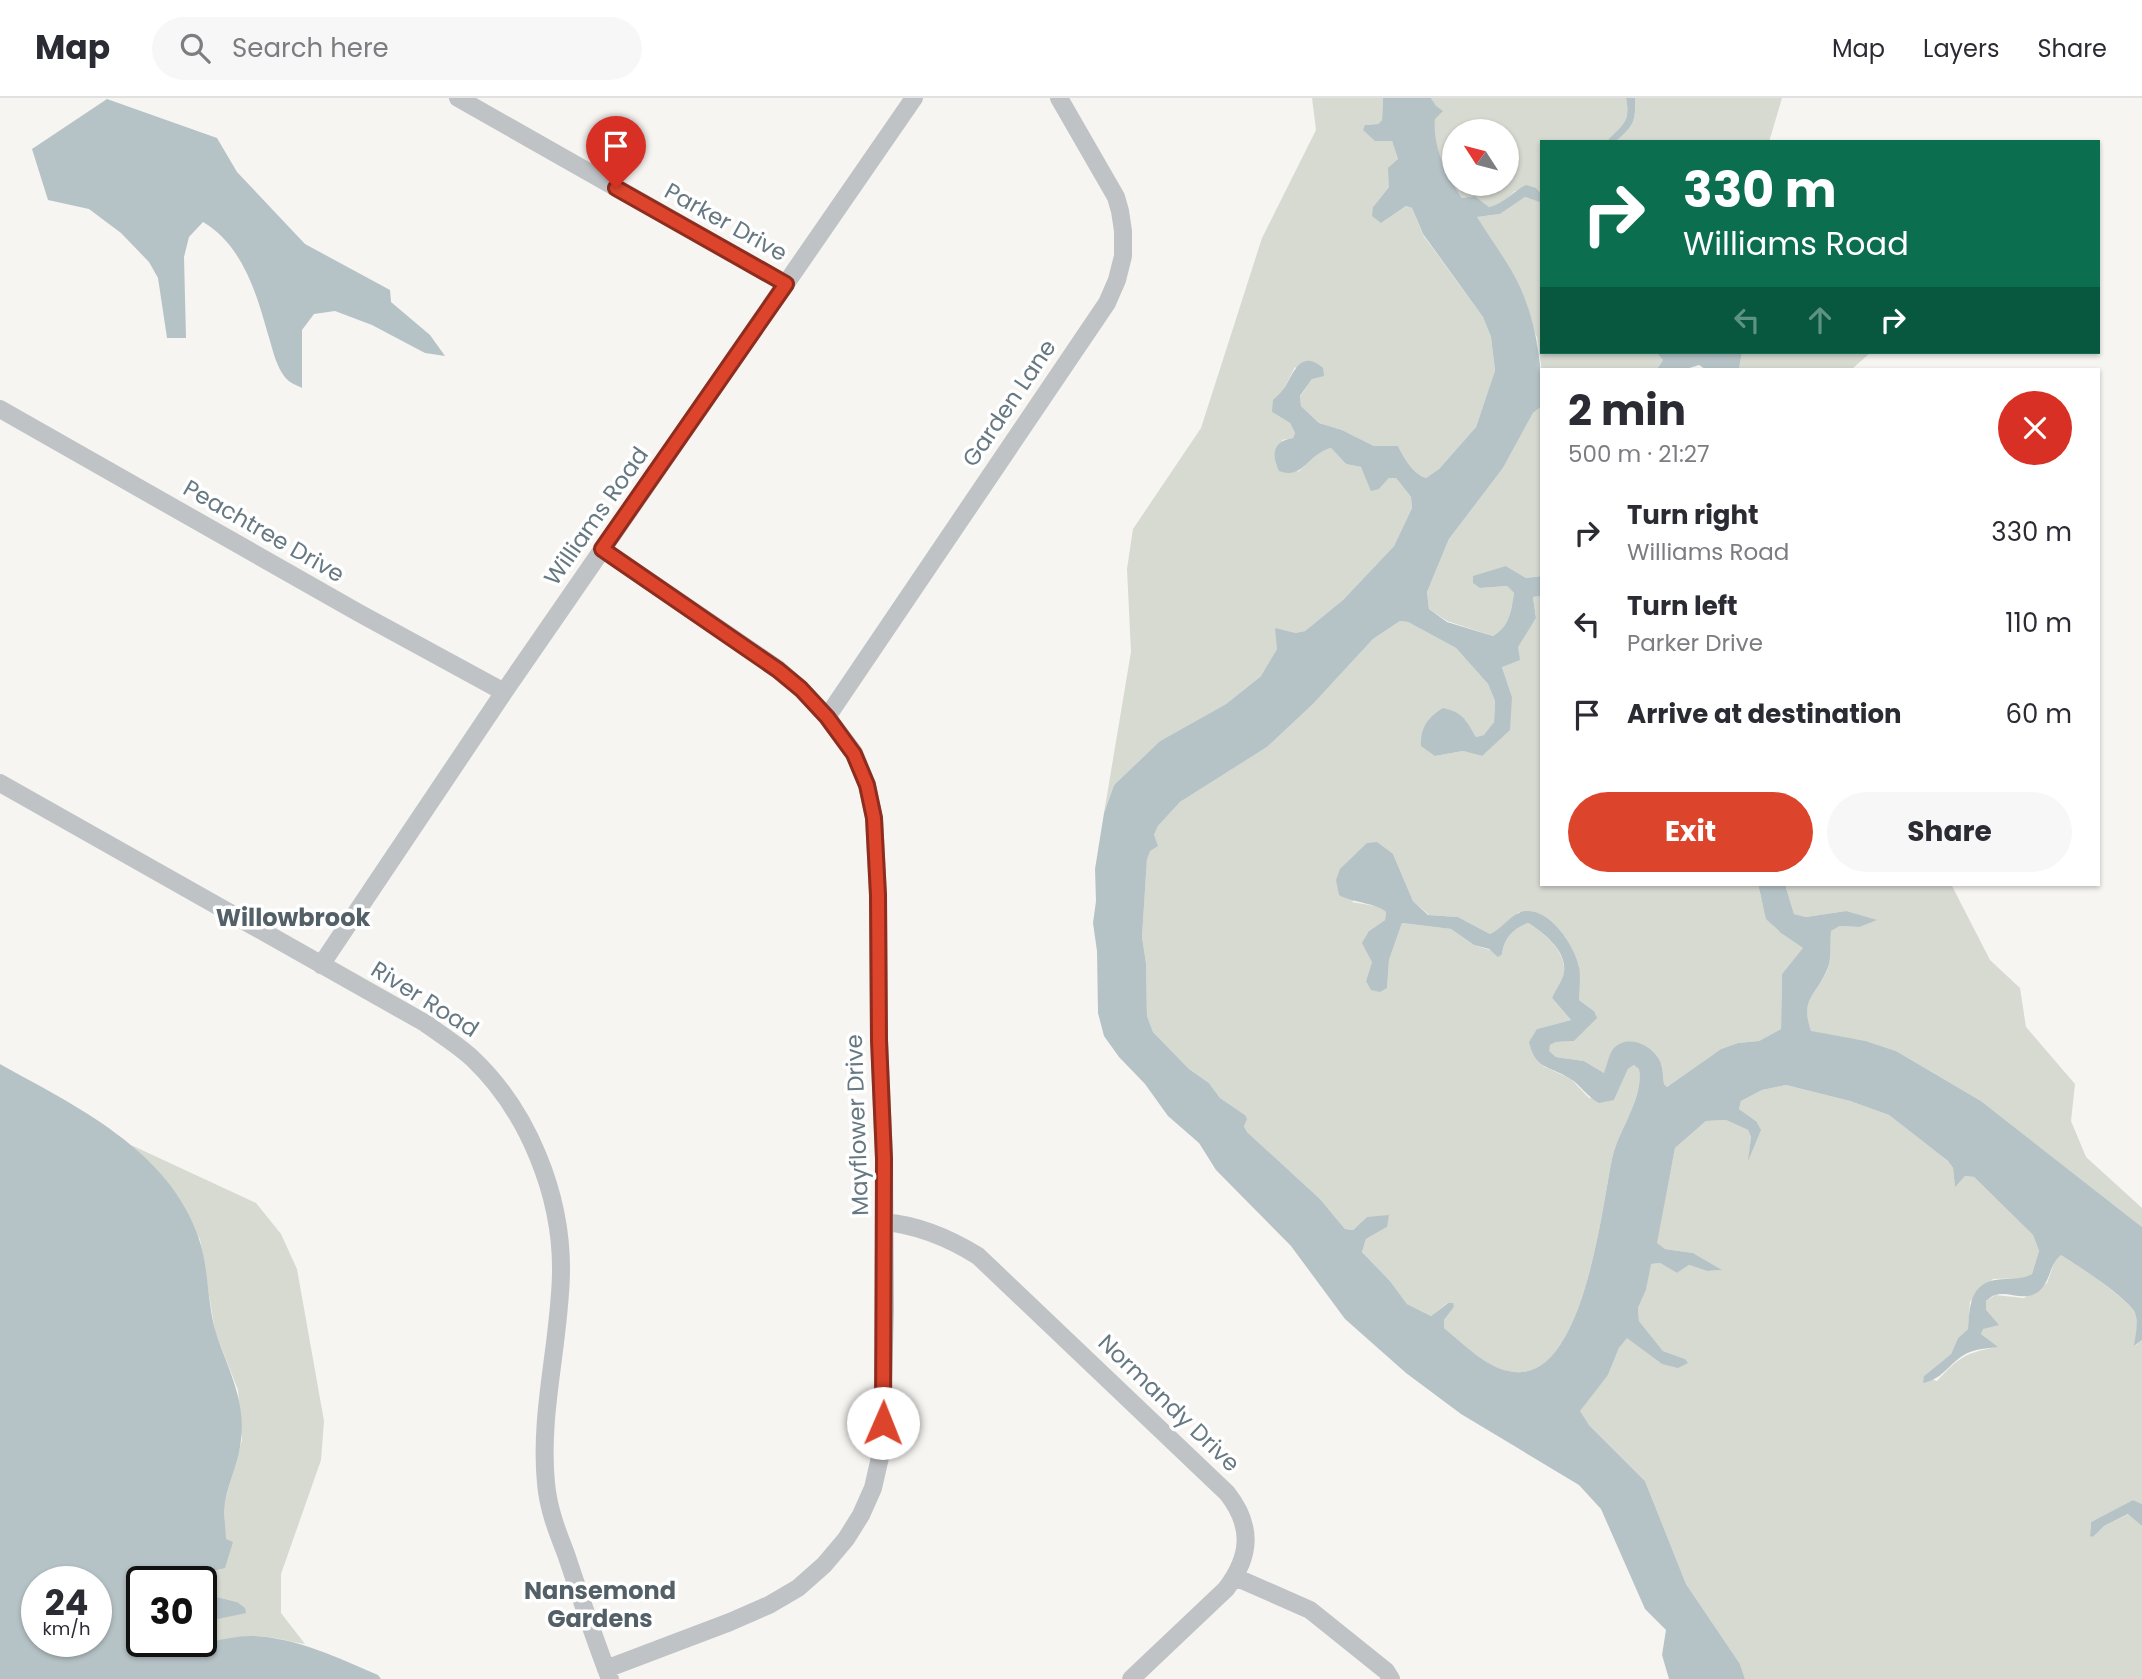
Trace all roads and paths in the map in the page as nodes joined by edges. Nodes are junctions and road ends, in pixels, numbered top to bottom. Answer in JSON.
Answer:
{"nodes":[{"id":1,"x":458,"y":98,"type":"edge"},
{"id":2,"x":914,"y":98,"type":"edge"},
{"id":3,"x":1059,"y":98,"type":"edge"},
{"id":4,"x":786,"y":284,"type":"junction"},
{"id":5,"x":0,"y":409,"type":"edge"},
{"id":6,"x":602,"y":549,"type":"junction"},
{"id":7,"x":504,"y":692,"type":"junction"},
{"id":8,"x":827,"y":717,"type":"junction"},
{"id":9,"x":0,"y":783,"type":"edge"},
{"id":10,"x":321,"y":965,"type":"junction"},
{"id":11,"x":884,"y":1222,"type":"junction"},
{"id":12,"x":1235,"y":1577,"type":"junction"},
{"id":13,"x":608,"y":1674,"type":"edge"},
{"id":14,"x":1131,"y":1679,"type":"edge"},
{"id":15,"x":1391,"y":1679,"type":"edge"}],
"edges":[{"from":1,"to":4,"type":"street","name":"Parker Drive"},
{"from":2,"to":4,"type":"street","name":"Williams Road"},
{"from":3,"to":8,"type":"street","name":"Garden Lane"},
{"from":4,"to":6,"type":"street","name":"Williams Road"},
{"from":5,"to":7,"type":"street","name":"Peachtree Drive"},
{"from":6,"to":7,"type":"street","name":"Williams Road"},
{"from":6,"to":8,"type":"street","name":"Mayflower Drive"},
{"from":7,"to":10,"type":"street","name":"Williams Road"},
{"from":8,"to":11,"type":"street","name":"Mayflower Drive"},
{"from":9,"to":10,"type":"street","name":"River Road"},
{"from":10,"to":13,"type":"street","name":"River Road"},
{"from":11,"to":12,"type":"street","name":"Normandy Drive"},
{"from":11,"to":13,"type":"street","name":"Mayflower Drive"},
{"from":12,"to":14,"type":"street","name":"Normandy Drive"},
{"from":12,"to":15,"type":"street"}]}
